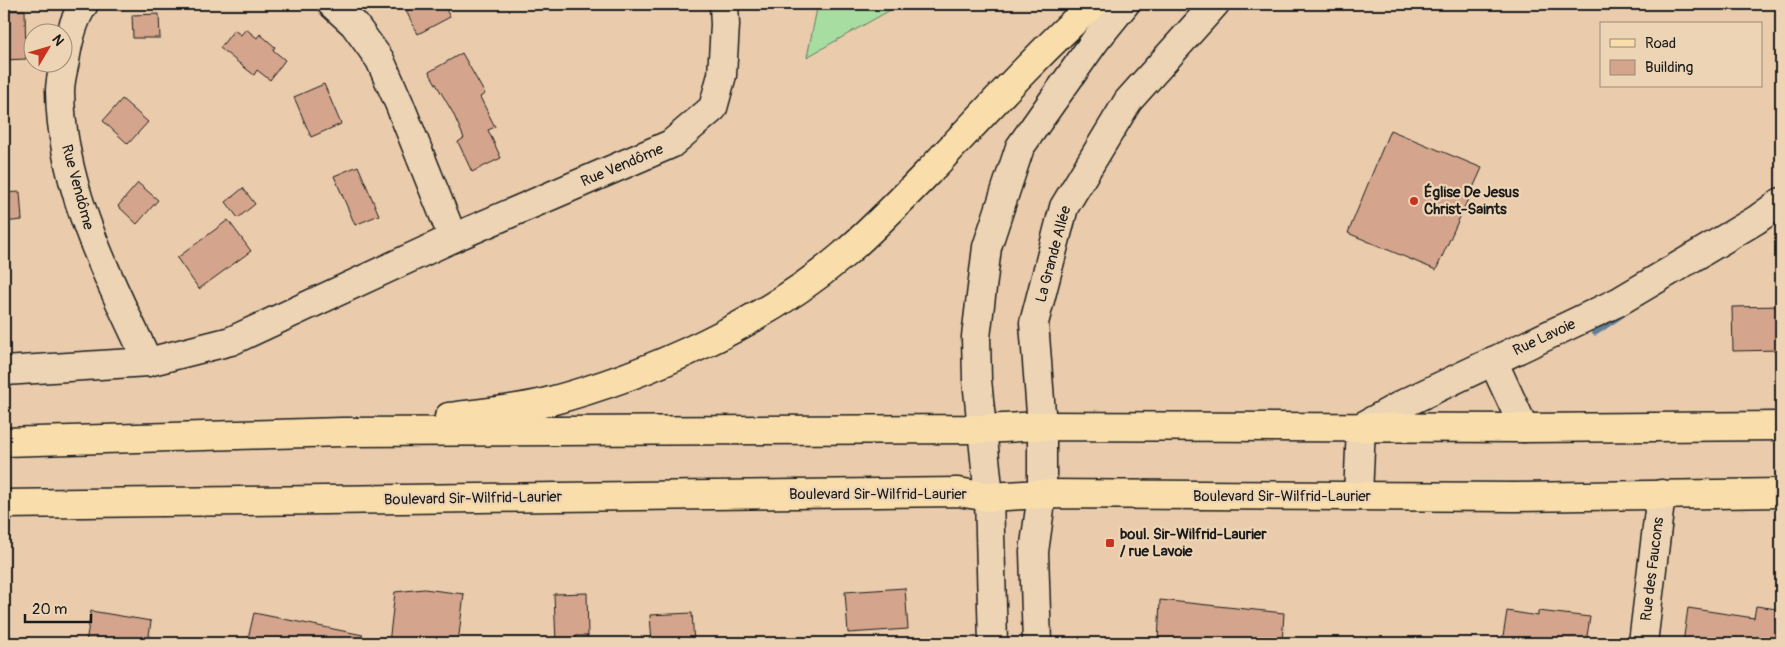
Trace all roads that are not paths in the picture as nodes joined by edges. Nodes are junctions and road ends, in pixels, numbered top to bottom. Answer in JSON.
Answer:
{"nodes":[{"id":1,"x":84,"y":4,"type":"edge"},
{"id":2,"x":332,"y":4,"type":"edge"},
{"id":3,"x":724,"y":4,"type":"edge"},
{"id":4,"x":1093,"y":4,"type":"edge"},
{"id":5,"x":1125,"y":4,"type":"edge"},
{"id":6,"x":1215,"y":4,"type":"edge"},
{"id":7,"x":1781,"y":202,"type":"edge"},
{"id":8,"x":453,"y":238,"type":"junction"},
{"id":9,"x":1493,"y":361,"type":"junction"},
{"id":10,"x":148,"y":362,"type":"junction"},
{"id":11,"x":4,"y":371,"type":"edge"},
{"id":12,"x":1042,"y":426,"type":"junction"},
{"id":13,"x":1781,"y":426,"type":"edge"},
{"id":14,"x":1361,"y":427,"type":"junction"},
{"id":15,"x":1524,"y":428,"type":"junction"},
{"id":16,"x":982,"y":429,"type":"junction"},
{"id":17,"x":342,"y":432,"type":"junction"},
{"id":18,"x":4,"y":442,"type":"edge"},
{"id":19,"x":1781,"y":493,"type":"edge"},
{"id":20,"x":1042,"y":494,"type":"junction"},
{"id":21,"x":1661,"y":494,"type":"junction"},
{"id":22,"x":1358,"y":496,"type":"junction"},
{"id":23,"x":989,"y":497,"type":"junction"},
{"id":24,"x":4,"y":504,"type":"edge"},
{"id":25,"x":994,"y":643,"type":"edge"},
{"id":26,"x":1037,"y":643,"type":"edge"},
{"id":27,"x":1643,"y":643,"type":"edge"}],
"edges":[{"from":1,"to":10,"type":"street","name":"Rue Vendôme"},
{"from":2,"to":8,"type":"street"},
{"from":3,"to":8,"type":"street","name":"Rue Vendôme"},
{"from":4,"to":17,"type":"main road"},
{"from":5,"to":16,"type":"street"},
{"from":6,"to":12,"type":"street","name":"La Grande Allée"},
{"from":7,"to":9,"type":"street","name":"Rue Lavoie"},
{"from":8,"to":10,"type":"street","name":"Rue Vendôme"},
{"from":9,"to":14,"type":"street","name":"Rue Lavoie"},
{"from":9,"to":15,"type":"street"},
{"from":10,"to":11,"type":"street","name":"Rue Vendôme"},
{"from":12,"to":14,"type":"main road"},
{"from":12,"to":16,"type":"main road"},
{"from":12,"to":20,"type":"street","name":"La Grande Allée"},
{"from":13,"to":15,"type":"main road"},
{"from":14,"to":15,"type":"main road"},
{"from":14,"to":22,"type":"street"},
{"from":16,"to":17,"type":"main road"},
{"from":16,"to":23,"type":"street"},
{"from":17,"to":18,"type":"main road"},
{"from":19,"to":21,"type":"main road","name":"Boulevard Sir-Wilfrid-Laurier"},
{"from":20,"to":22,"type":"main road","name":"Boulevard Sir-Wilfrid-Laurier"},
{"from":20,"to":23,"type":"main road","name":"Boulevard Sir-Wilfrid-Laurier"},
{"from":20,"to":26,"type":"street","name":"La Grande Allée"},
{"from":21,"to":22,"type":"main road","name":"Boulevard Sir-Wilfrid-Laurier"},
{"from":21,"to":27,"type":"street","name":"Rue des Faucons"},
{"from":23,"to":24,"type":"main road","name":"Boulevard Sir-Wilfrid-Laurier"},
{"from":23,"to":25,"type":"street"}]}
